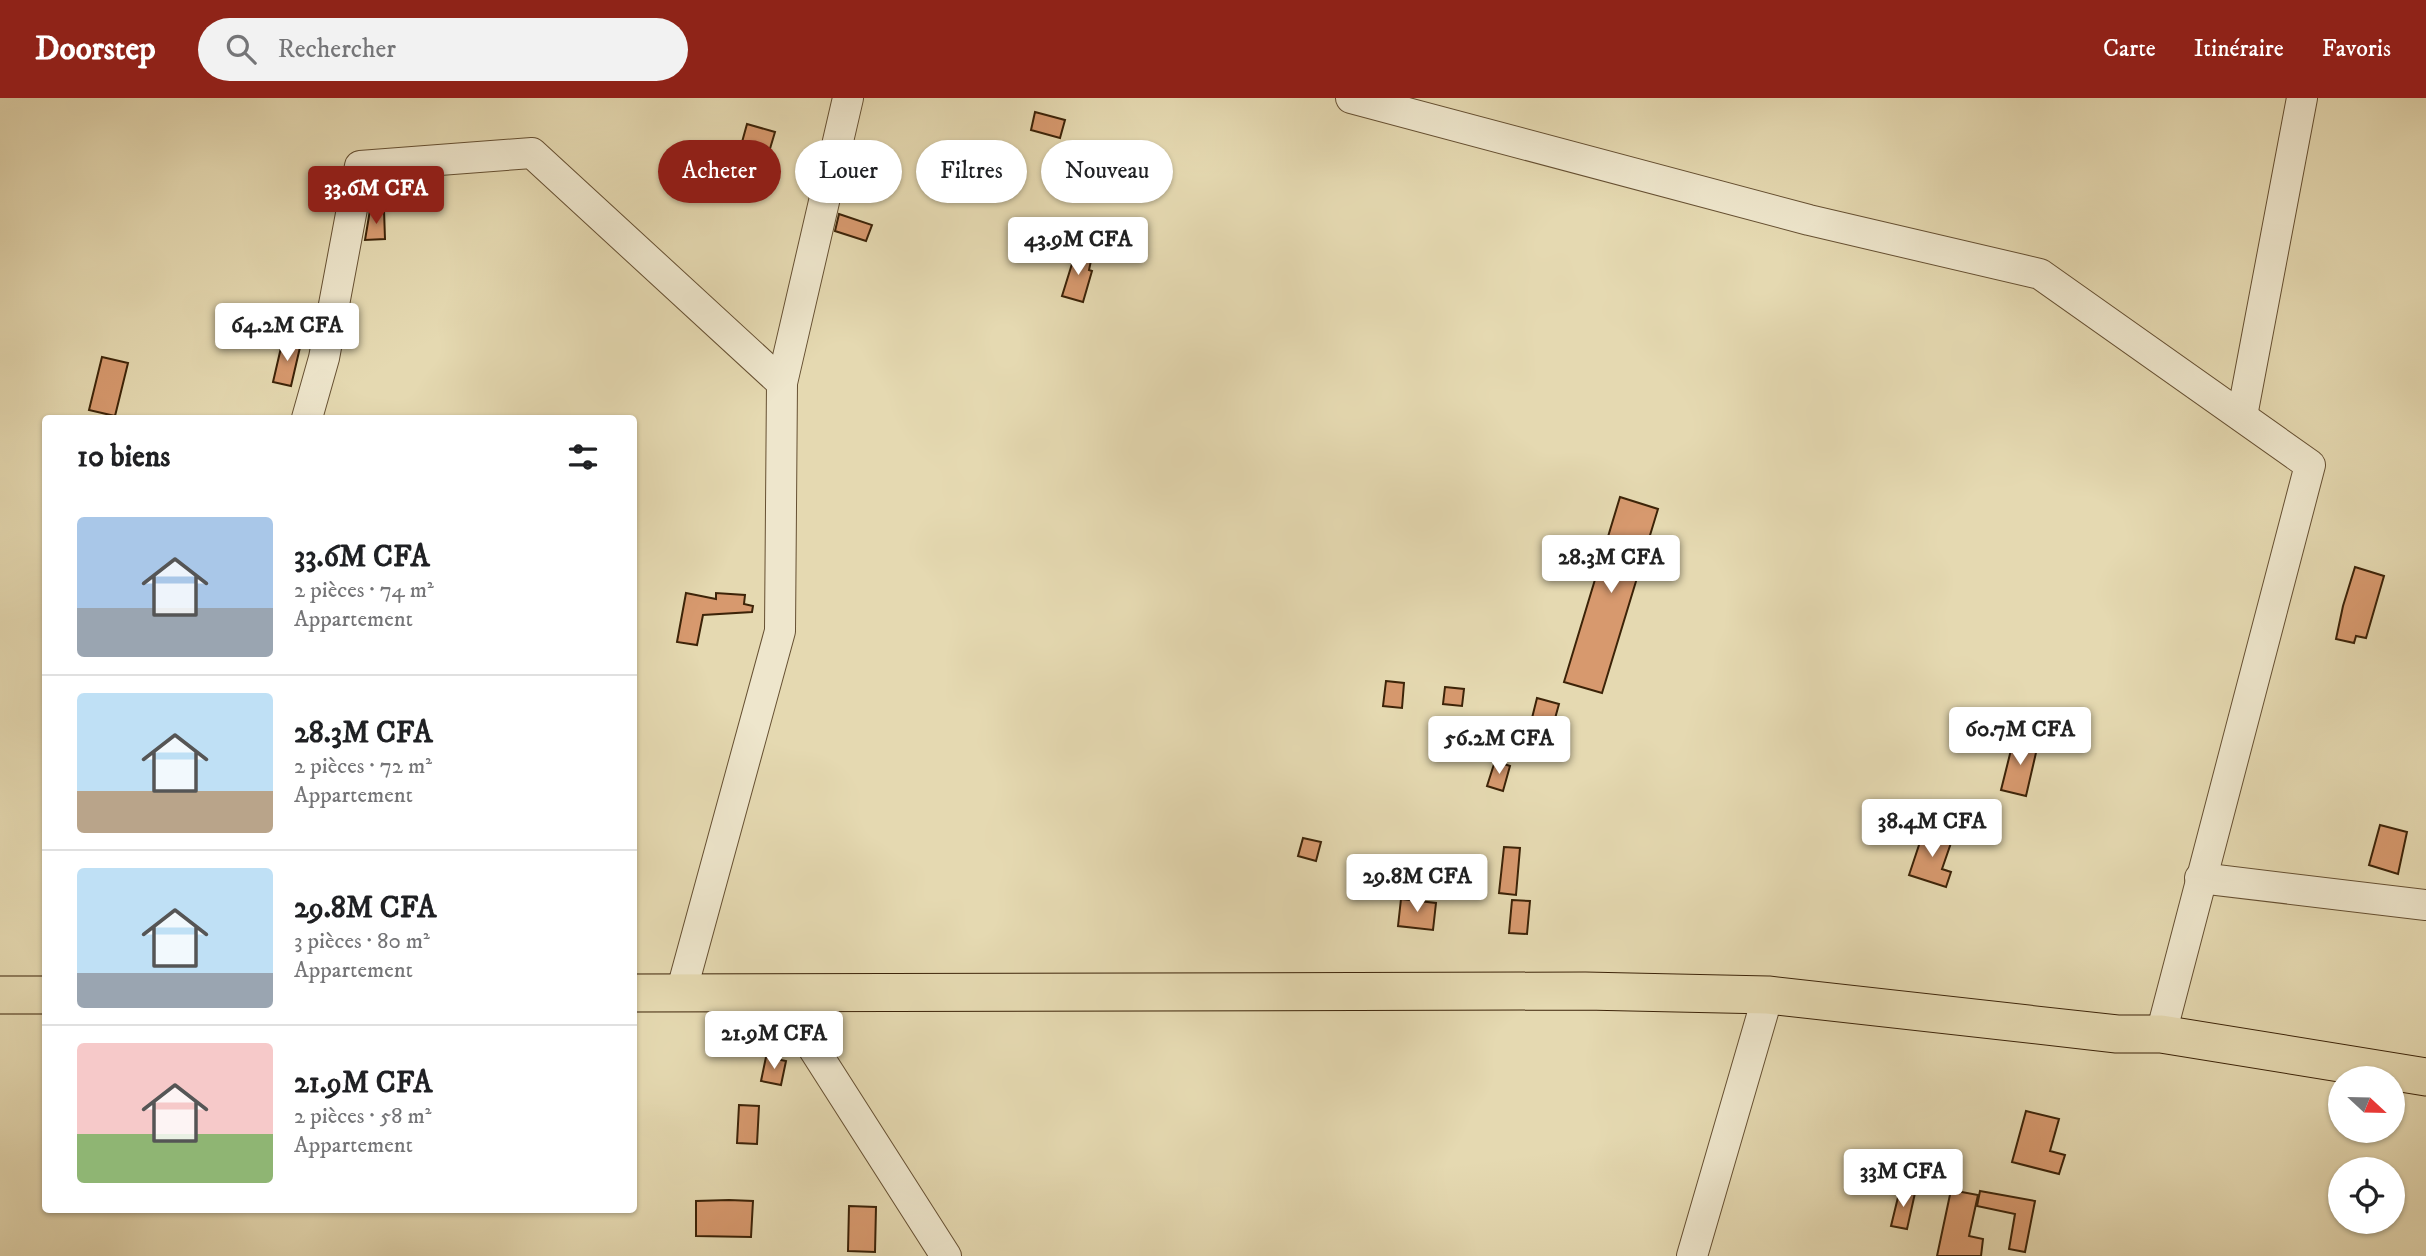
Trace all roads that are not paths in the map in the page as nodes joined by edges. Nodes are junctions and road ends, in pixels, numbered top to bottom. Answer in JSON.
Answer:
{"nodes":[{"id":1,"x":848,"y":98,"type":"edge"},
{"id":2,"x":1351,"y":98,"type":"edge"},
{"id":3,"x":2302,"y":98,"type":"edge"},
{"id":4,"x":782,"y":383,"type":"junction"},
{"id":5,"x":308,"y":415,"type":"edge"},
{"id":6,"x":2242,"y":416,"type":"junction"},
{"id":7,"x":2200,"y":878,"type":"junction"},
{"id":8,"x":2426,"y":905,"type":"edge"},
{"id":9,"x":637,"y":993,"type":"edge"},
{"id":10,"x":681,"y":993,"type":"junction"},
{"id":11,"x":778,"y":993,"type":"junction"},
{"id":12,"x":0,"y":995,"type":"edge"},
{"id":13,"x":42,"y":995,"type":"edge"},
{"id":14,"x":1768,"y":995,"type":"junction"},
{"id":15,"x":2161,"y":1034,"type":"junction"},
{"id":16,"x":2426,"y":1077,"type":"edge"},
{"id":17,"x":946,"y":1256,"type":"edge"},
{"id":18,"x":1692,"y":1256,"type":"edge"}],
"edges":[{"from":1,"to":4,"type":"street"},
{"from":2,"to":6,"type":"street"},
{"from":3,"to":6,"type":"street"},
{"from":4,"to":5,"type":"street"},
{"from":4,"to":10,"type":"street"},
{"from":6,"to":7,"type":"street"},
{"from":7,"to":8,"type":"street"},
{"from":7,"to":15,"type":"street"},
{"from":9,"to":10,"type":"main road"},
{"from":10,"to":11,"type":"main road"},
{"from":11,"to":14,"type":"main road"},
{"from":11,"to":17,"type":"street"},
{"from":12,"to":13,"type":"main road"},
{"from":14,"to":15,"type":"main road"},
{"from":14,"to":18,"type":"street"},
{"from":15,"to":16,"type":"main road"}]}
